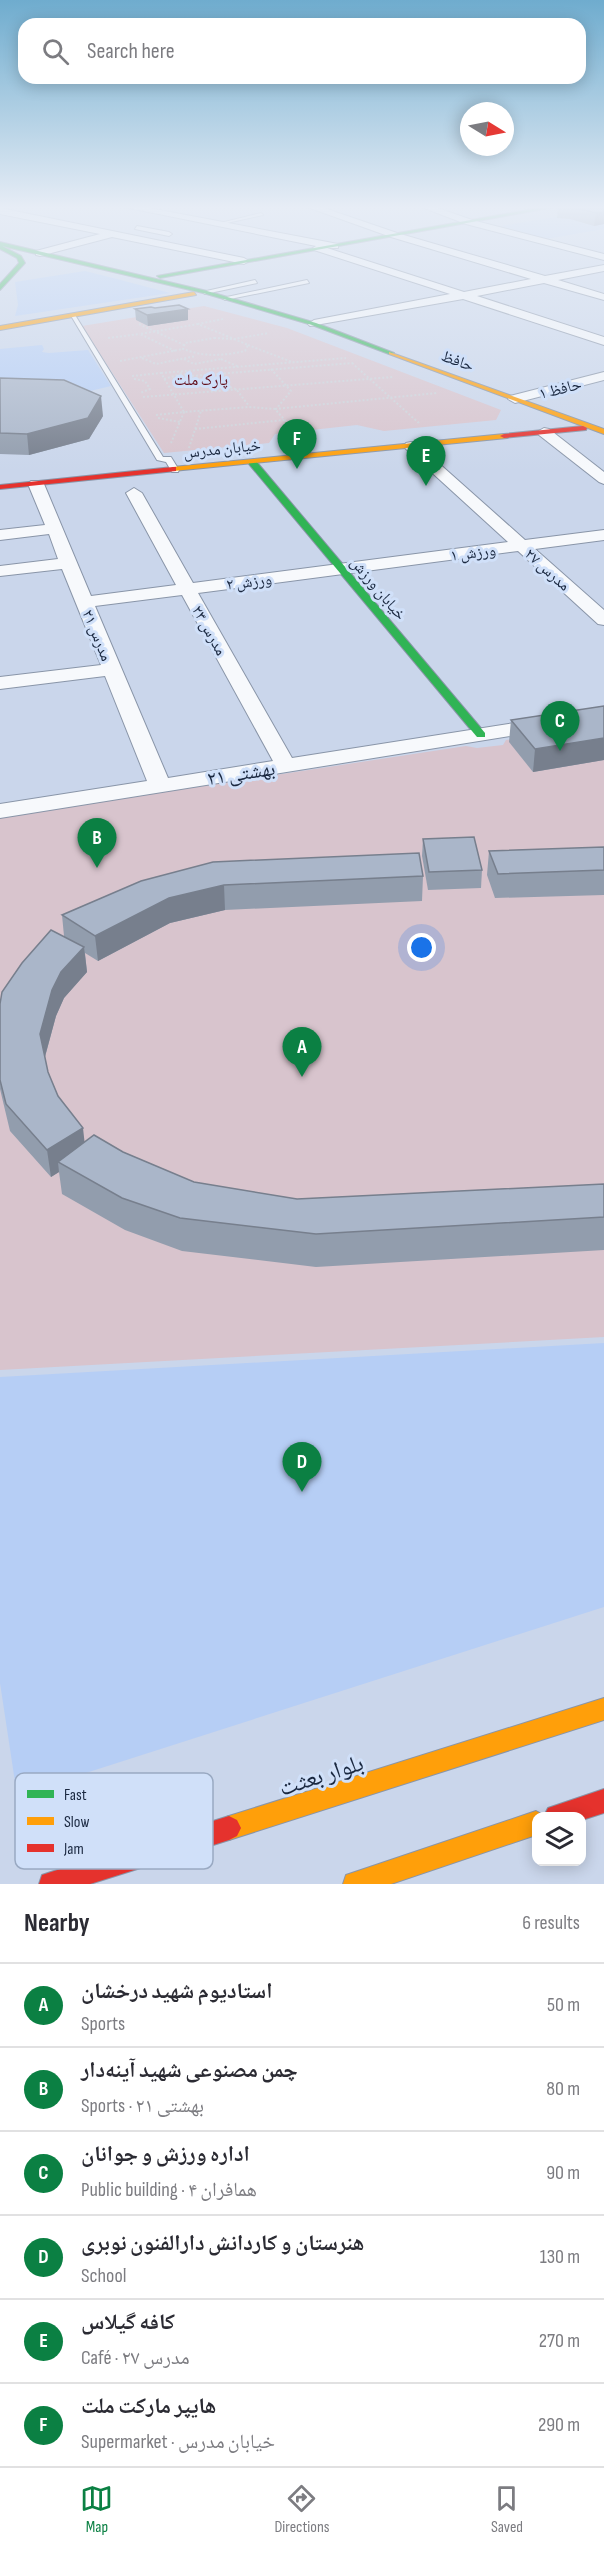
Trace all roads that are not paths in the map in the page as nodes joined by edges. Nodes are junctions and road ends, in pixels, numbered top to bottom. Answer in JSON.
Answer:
{"nodes":[{"id":1,"x":188,"y":295,"type":"edge"},
{"id":2,"x":215,"y":295,"type":"edge"},
{"id":3,"x":241,"y":295,"type":"edge"},
{"id":4,"x":461,"y":295,"type":"joint"},
{"id":5,"x":225,"y":298,"type":"junction"},
{"id":6,"x":72,"y":315,"type":"junction"},
{"id":7,"x":0,"y":318,"type":"edge"},
{"id":8,"x":40,"y":321,"type":"junction"},
{"id":9,"x":314,"y":324,"type":"junction"},
{"id":10,"x":0,"y":328,"type":"edge"},
{"id":11,"x":604,"y":341,"type":"edge"},
{"id":12,"x":604,"y":376,"type":"edge"},
{"id":13,"x":522,"y":411,"type":"junction"},
{"id":14,"x":597,"y":430,"type":"edge"},
{"id":15,"x":544,"y":432,"type":"junction"},
{"id":16,"x":492,"y":438,"type":"junction"},
{"id":17,"x":411,"y":446,"type":"junction"},
{"id":18,"x":252,"y":462,"type":"junction"},
{"id":19,"x":175,"y":470,"type":"junction"},
{"id":20,"x":604,"y":478,"type":"edge"},
{"id":21,"x":36,"y":484,"type":"junction"},
{"id":22,"x":0,"y":487,"type":"edge"},
{"id":23,"x":134,"y":493,"type":"dead end"},
{"id":24,"x":54,"y":529,"type":"junction"},
{"id":25,"x":0,"y":535,"type":"edge"},
{"id":26,"x":604,"y":536,"type":"edge"},
{"id":27,"x":522,"y":546,"type":"junction"},
{"id":28,"x":69,"y":563,"type":"junction"},
{"id":29,"x":342,"y":569,"type":"junction"},
{"id":30,"x":0,"y":571,"type":"edge"},
{"id":31,"x":187,"y":589,"type":"junction"},
{"id":32,"x":85,"y":602,"type":"junction"},
{"id":33,"x":604,"y":620,"type":"edge"},
{"id":34,"x":112,"y":669,"type":"junction"},
{"id":35,"x":0,"y":683,"type":"edge"},
{"id":36,"x":604,"y":715,"type":"edge"},
{"id":37,"x":481,"y":735,"type":"junction"},
{"id":38,"x":286,"y":766,"type":"junction"},
{"id":39,"x":160,"y":786,"type":"junction"},
{"id":40,"x":0,"y":811,"type":"edge"},
{"id":41,"x":604,"y":1709,"type":"edge"},
{"id":42,"x":604,"y":1801,"type":"edge"},
{"id":43,"x":569,"y":1812,"type":"edge"},
{"id":44,"x":532,"y":1825,"type":"edge"},
{"id":45,"x":213,"y":1833,"type":"edge"},
{"id":46,"x":98,"y":1869,"type":"edge"},
{"id":47,"x":51,"y":1884,"type":"edge"},
{"id":48,"x":355,"y":1884,"type":"edge"}],
"edges":[{"from":1,"to":6,"type":"main road"},
{"from":2,"to":5,"type":"main road","name":"حافظ"},
{"from":3,"to":5,"type":"lane"},
{"from":4,"to":9,"type":"street"},
{"from":4,"to":11,"type":"street"},
{"from":5,"to":9,"type":"main road","name":"حافظ"},
{"from":6,"to":8,"type":"main road"},
{"from":6,"to":19,"type":"lane"},
{"from":7,"to":8,"type":"main road"},
{"from":8,"to":10,"type":"main road"},
{"from":9,"to":13,"type":"main road","name":"حافظ"},
{"from":12,"to":13,"type":"street","name":"حافظ ۱"},
{"from":13,"to":14,"type":"main road","name":"حافظ"},
{"from":13,"to":16,"type":"main road"},
{"from":14,"to":15,"type":"main road","name":"خیابان مدرس"},
{"from":15,"to":16,"type":"main road","name":"خیابان مدرس"},
{"from":15,"to":20,"type":"street"},
{"from":16,"to":17,"type":"main road","name":"خیابان مدرس"},
{"from":17,"to":18,"type":"main road","name":"خیابان مدرس"},
{"from":17,"to":27,"type":"street","name":"مدرس ۲۷"},
{"from":18,"to":19,"type":"main road","name":"خیابان مدرس"},
{"from":18,"to":29,"type":"main road","name":"خیابان ورزش"},
{"from":19,"to":21,"type":"main road","name":"خیابان مدرس"},
{"from":21,"to":22,"type":"main road","name":"خیابان مدرس"},
{"from":21,"to":24,"type":"street","name":"مدرس ۲۱"},
{"from":23,"to":31,"type":"street","name":"مدرس ۲۳"},
{"from":24,"to":25,"type":"street"},
{"from":24,"to":28,"type":"street","name":"مدرس ۲۱"},
{"from":26,"to":27,"type":"street","name":"ورزش ۱"},
{"from":27,"to":29,"type":"street","name":"ورزش ۱"},
{"from":27,"to":33,"type":"street","name":"مدرس ۲۷"},
{"from":28,"to":30,"type":"street"},
{"from":28,"to":32,"type":"street","name":"مدرس ۲۱"},
{"from":29,"to":31,"type":"street","name":"ورزش ۲"},
{"from":29,"to":37,"type":"main road","name":"خیابان ورزش"},
{"from":31,"to":32,"type":"street","name":"ورزش ۲"},
{"from":31,"to":38,"type":"street","name":"مدرس ۲۳"},
{"from":32,"to":34,"type":"street","name":"مدرس ۲۱"},
{"from":34,"to":35,"type":"street"},
{"from":34,"to":39,"type":"street","name":"مدرس ۲۱"},
{"from":36,"to":37,"type":"street","name":"بهشتی ۲۱"},
{"from":37,"to":38,"type":"street","name":"بهشتی ۲۱"},
{"from":38,"to":39,"type":"street","name":"بهشتی ۲۱"},
{"from":39,"to":40,"type":"street","name":"بهشتی ۲۱"},
{"from":41,"to":45,"type":"main road","name":"بلوار بعثت"},
{"from":42,"to":43,"type":"main road"},
{"from":44,"to":48,"type":"main road"},
{"from":46,"to":47,"type":"main road","name":"بلوار بعثت"}]}
